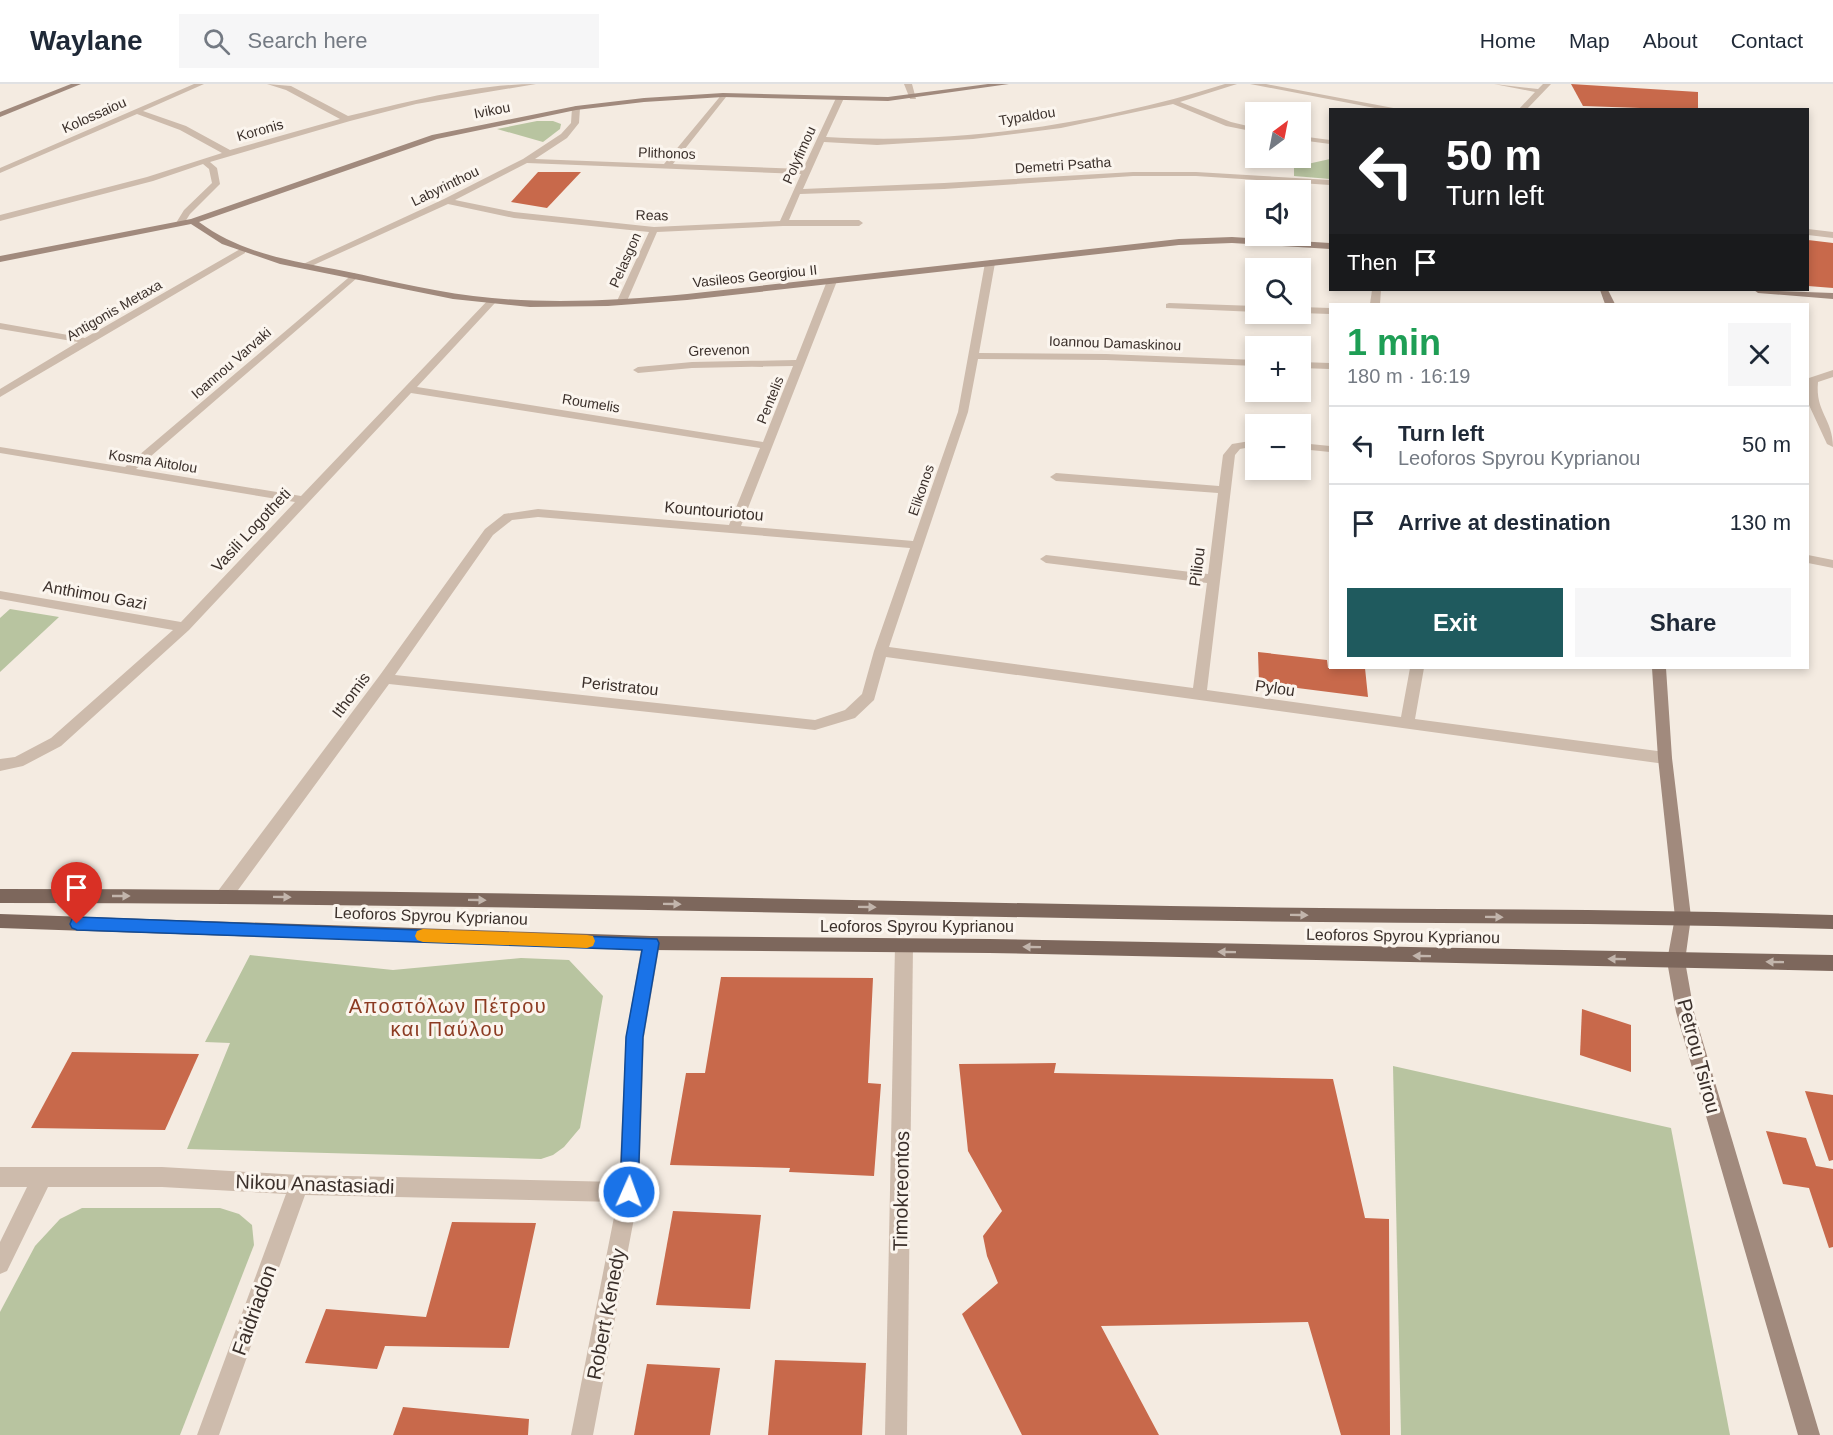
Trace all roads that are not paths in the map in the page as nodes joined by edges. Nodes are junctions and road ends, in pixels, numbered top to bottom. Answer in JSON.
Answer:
{"nodes":[{"id":1,"x":77,"y":84,"type":"edge"},
{"id":2,"x":200,"y":84,"type":"edge"},
{"id":3,"x":271,"y":84,"type":"edge"},
{"id":4,"x":302,"y":84,"type":"edge"},
{"id":5,"x":531,"y":84,"type":"edge"},
{"id":6,"x":908,"y":84,"type":"edge"},
{"id":7,"x":1005,"y":84,"type":"edge"},
{"id":8,"x":1233,"y":84,"type":"edge"},
{"id":9,"x":1254,"y":84,"type":"edge"},
{"id":10,"x":1498,"y":84,"type":"edge"},
{"id":11,"x":1547,"y":84,"type":"edge"},
{"id":12,"x":288,"y":88,"type":"junction"},
{"id":13,"x":1540,"y":92,"type":"junction"},
{"id":14,"x":723,"y":95,"type":"junction"},
{"id":15,"x":913,"y":97,"type":"junction"},
{"id":16,"x":840,"y":98,"type":"junction"},
{"id":17,"x":1176,"y":103,"type":"junction"},
{"id":18,"x":576,"y":108,"type":"junction"},
{"id":19,"x":1384,"y":108,"type":"edge"},
{"id":20,"x":1523,"y":108,"type":"edge"},
{"id":21,"x":135,"y":111,"type":"junction"},
{"id":22,"x":0,"y":115,"type":"edge"},
{"id":23,"x":347,"y":119,"type":"junction"},
{"id":24,"x":1245,"y":128,"type":"edge"},
{"id":25,"x":821,"y":139,"type":"junction"},
{"id":26,"x":1311,"y":139,"type":"edge"},
{"id":27,"x":1329,"y":142,"type":"edge"},
{"id":28,"x":229,"y":153,"type":"junction"},
{"id":29,"x":204,"y":161,"type":"junction"},
{"id":30,"x":526,"y":161,"type":"junction"},
{"id":31,"x":667,"y":166,"type":"junction"},
{"id":32,"x":0,"y":171,"type":"edge"},
{"id":33,"x":806,"y":172,"type":"junction"},
{"id":34,"x":1267,"y":177,"type":"junction"},
{"id":35,"x":1267,"y":180,"type":"edge"},
{"id":36,"x":1329,"y":183,"type":"edge"},
{"id":37,"x":797,"y":192,"type":"junction"},
{"id":38,"x":447,"y":201,"type":"junction"},
{"id":39,"x":0,"y":218,"type":"edge"},
{"id":40,"x":194,"y":220,"type":"junction"},
{"id":41,"x":180,"y":223,"type":"junction"},
{"id":42,"x":783,"y":223,"type":"junction"},
{"id":43,"x":859,"y":223,"type":"dead end"},
{"id":44,"x":654,"y":230,"type":"junction"},
{"id":45,"x":1809,"y":232,"type":"edge"},
{"id":46,"x":1833,"y":235,"type":"edge"},
{"id":47,"x":1245,"y":240,"type":"edge"},
{"id":48,"x":1311,"y":244,"type":"edge"},
{"id":49,"x":1329,"y":246,"type":"edge"},
{"id":50,"x":242,"y":251,"type":"junction"},
{"id":51,"x":0,"y":259,"type":"edge"},
{"id":52,"x":990,"y":263,"type":"junction"},
{"id":53,"x":304,"y":266,"type":"junction"},
{"id":54,"x":354,"y":276,"type":"junction"},
{"id":55,"x":832,"y":281,"type":"junction"},
{"id":56,"x":1770,"y":291,"type":"edge"},
{"id":57,"x":1833,"y":296,"type":"edge"},
{"id":58,"x":492,"y":301,"type":"junction"},
{"id":59,"x":621,"y":301,"type":"junction"},
{"id":60,"x":1169,"y":306,"type":"dead end"},
{"id":61,"x":1245,"y":309,"type":"edge"},
{"id":62,"x":1311,"y":310,"type":"edge"},
{"id":63,"x":1329,"y":311,"type":"edge"},
{"id":64,"x":0,"y":326,"type":"edge"},
{"id":65,"x":87,"y":340,"type":"junction"},
{"id":66,"x":974,"y":356,"type":"junction"},
{"id":67,"x":801,"y":363,"type":"junction"},
{"id":68,"x":1245,"y":363,"type":"edge"},
{"id":69,"x":1311,"y":365,"type":"edge"},
{"id":70,"x":1329,"y":366,"type":"edge"},
{"id":71,"x":638,"y":370,"type":"dead end"},
{"id":72,"x":1833,"y":373,"type":"edge"},
{"id":73,"x":409,"y":389,"type":"junction"},
{"id":74,"x":0,"y":394,"type":"edge"},
{"id":75,"x":1833,"y":444,"type":"edge"},
{"id":76,"x":1245,"y":445,"type":"edge"},
{"id":77,"x":767,"y":446,"type":"junction"},
{"id":78,"x":1311,"y":447,"type":"edge"},
{"id":79,"x":1329,"y":449,"type":"edge"},
{"id":80,"x":0,"y":450,"type":"edge"},
{"id":81,"x":126,"y":472,"type":"junction"},
{"id":82,"x":1056,"y":477,"type":"dead end"},
{"id":83,"x":1224,"y":489,"type":"junction"},
{"id":84,"x":302,"y":500,"type":"junction"},
{"id":85,"x":508,"y":517,"type":"joint"},
{"id":86,"x":734,"y":529,"type":"junction"},
{"id":87,"x":918,"y":545,"type":"junction"},
{"id":88,"x":1046,"y":559,"type":"dead end"},
{"id":89,"x":1809,"y":559,"type":"edge"},
{"id":90,"x":1833,"y":564,"type":"edge"},
{"id":91,"x":1212,"y":579,"type":"junction"},
{"id":92,"x":4,"y":600,"type":"edge"},
{"id":93,"x":184,"y":627,"type":"junction"},
{"id":94,"x":881,"y":651,"type":"junction"},
{"id":95,"x":1417,"y":669,"type":"edge"},
{"id":96,"x":1659,"y":669,"type":"edge"},
{"id":97,"x":385,"y":679,"type":"junction"},
{"id":98,"x":1199,"y":696,"type":"junction"},
{"id":99,"x":850,"y":714,"type":"joint"},
{"id":100,"x":1407,"y":724,"type":"junction"},
{"id":101,"x":1665,"y":758,"type":"junction"},
{"id":102,"x":0,"y":765,"type":"edge"},
{"id":103,"x":0,"y":896,"type":"edge"},
{"id":104,"x":224,"y":896,"type":"junction"},
{"id":105,"x":1683,"y":917,"type":"junction"},
{"id":106,"x":0,"y":921,"type":"edge"},
{"id":107,"x":1833,"y":922,"type":"edge"},
{"id":108,"x":651,"y":943,"type":"junction"},
{"id":109,"x":904,"y":946,"type":"junction"},
{"id":110,"x":1676,"y":961,"type":"junction"},
{"id":111,"x":1833,"y":963,"type":"edge"},
{"id":112,"x":0,"y":1177,"type":"edge"},
{"id":113,"x":42,"y":1178,"type":"junction"},
{"id":114,"x":299,"y":1185,"type":"junction"},
{"id":115,"x":629,"y":1192,"type":"junction"},
{"id":116,"x":0,"y":1264,"type":"edge"},
{"id":117,"x":208,"y":1435,"type":"edge"},
{"id":118,"x":582,"y":1435,"type":"edge"},
{"id":119,"x":896,"y":1435,"type":"edge"},
{"id":120,"x":1809,"y":1435,"type":"edge"}],
"edges":[{"from":1,"to":22,"type":"street"},
{"from":2,"to":21,"type":"street","name":"Kolossaiou"},
{"from":3,"to":12,"type":"street"},
{"from":4,"to":12,"type":"street"},
{"from":5,"to":23,"type":"street","name":"Koronis"},
{"from":6,"to":15,"type":"street"},
{"from":7,"to":15,"type":"street","name":"Ivikou"},
{"from":8,"to":17,"type":"street","name":"Typaldou"},
{"from":9,"to":19,"type":"street"},
{"from":10,"to":13,"type":"street"},
{"from":11,"to":13,"type":"street"},
{"from":12,"to":23,"type":"street"},
{"from":13,"to":20,"type":"street"},
{"from":14,"to":16,"type":"street","name":"Ivikou"},
{"from":14,"to":18,"type":"street","name":"Ivikou"},
{"from":14,"to":31,"type":"street"},
{"from":15,"to":16,"type":"street","name":"Ivikou"},
{"from":16,"to":25,"type":"street","name":"Polyfimou"},
{"from":17,"to":24,"type":"street"},
{"from":17,"to":25,"type":"street","name":"Typaldou"},
{"from":18,"to":30,"type":"street","name":"Labyrinthou"},
{"from":18,"to":40,"type":"street","name":"Ivikou"},
{"from":21,"to":28,"type":"street"},
{"from":21,"to":32,"type":"street","name":"Kolossaiou"},
{"from":23,"to":28,"type":"street","name":"Koronis"},
{"from":25,"to":33,"type":"street","name":"Polyfimou"},
{"from":26,"to":27,"type":"street"},
{"from":28,"to":29,"type":"street","name":"Koronis"},
{"from":29,"to":39,"type":"street","name":"Koronis"},
{"from":29,"to":41,"type":"street"},
{"from":30,"to":31,"type":"street","name":"Plithonos"},
{"from":30,"to":38,"type":"street","name":"Labyrinthou"},
{"from":31,"to":33,"type":"street","name":"Plithonos"},
{"from":33,"to":37,"type":"street","name":"Polyfimou"},
{"from":34,"to":35,"type":"street"},
{"from":34,"to":36,"type":"street","name":"Demetri Psatha"},
{"from":34,"to":37,"type":"street","name":"Demetri Psatha"},
{"from":37,"to":42,"type":"street","name":"Polyfimou"},
{"from":38,"to":44,"type":"street","name":"Reas"},
{"from":38,"to":53,"type":"street","name":"Labyrinthou"},
{"from":40,"to":41,"type":"street","name":"Ivikou"},
{"from":40,"to":50,"type":"street","name":"Vasileos Georgiou II"},
{"from":41,"to":51,"type":"street","name":"Ivikou"},
{"from":42,"to":43,"type":"street","name":"Reas"},
{"from":42,"to":44,"type":"street","name":"Reas"},
{"from":44,"to":59,"type":"street","name":"Pelasgon"},
{"from":45,"to":46,"type":"street"},
{"from":47,"to":52,"type":"street","name":"Vasileos Georgiou II"},
{"from":48,"to":49,"type":"street","name":"Vasileos Georgiou II"},
{"from":50,"to":53,"type":"street","name":"Vasileos Georgiou II"},
{"from":50,"to":65,"type":"street","name":"Antigonis Metaxa"},
{"from":52,"to":55,"type":"street","name":"Vasileos Georgiou II"},
{"from":52,"to":66,"type":"street","name":"Elikonos"},
{"from":53,"to":54,"type":"street","name":"Vasileos Georgiou II"},
{"from":54,"to":58,"type":"street","name":"Vasileos Georgiou II"},
{"from":54,"to":81,"type":"street","name":"Ioannou Varvaki"},
{"from":55,"to":59,"type":"street","name":"Vasileos Georgiou II"},
{"from":55,"to":67,"type":"street","name":"Pentelis"},
{"from":56,"to":57,"type":"street"},
{"from":58,"to":59,"type":"street","name":"Vasileos Georgiou II"},
{"from":58,"to":73,"type":"street","name":"Vasili Logotheti"},
{"from":60,"to":61,"type":"street"},
{"from":62,"to":63,"type":"street"},
{"from":64,"to":65,"type":"street"},
{"from":65,"to":74,"type":"street","name":"Antigonis Metaxa"},
{"from":66,"to":68,"type":"street","name":"Ioannou Damaskinou"},
{"from":66,"to":87,"type":"street","name":"Elikonos"},
{"from":67,"to":71,"type":"street","name":"Grevenon"},
{"from":67,"to":77,"type":"street","name":"Pentelis"},
{"from":69,"to":70,"type":"street"},
{"from":72,"to":75,"type":"street"},
{"from":73,"to":77,"type":"street","name":"Roumelis"},
{"from":73,"to":84,"type":"street","name":"Vasili Logotheti"},
{"from":76,"to":83,"type":"street","name":"Piliou"},
{"from":77,"to":86,"type":"street","name":"Pentelis"},
{"from":78,"to":79,"type":"street"},
{"from":80,"to":81,"type":"street","name":"Kosma Aitolou"},
{"from":81,"to":84,"type":"street","name":"Kosma Aitolou"},
{"from":82,"to":83,"type":"street"},
{"from":83,"to":91,"type":"street","name":"Piliou"},
{"from":84,"to":93,"type":"street","name":"Vasili Logotheti"},
{"from":85,"to":86,"type":"street","name":"Kountouriotou"},
{"from":85,"to":97,"type":"street","name":"Ithomis"},
{"from":86,"to":87,"type":"street","name":"Kountouriotou"},
{"from":87,"to":94,"type":"street","name":"Elikonos"},
{"from":88,"to":91,"type":"street"},
{"from":89,"to":90,"type":"street"},
{"from":91,"to":98,"type":"street","name":"Piliou"},
{"from":92,"to":93,"type":"street","name":"Anthimou Gazi"},
{"from":93,"to":102,"type":"street","name":"Vasili Logotheti"},
{"from":94,"to":98,"type":"street","name":"Pylou"},
{"from":94,"to":99,"type":"street","name":"Elikonos"},
{"from":95,"to":100,"type":"street"},
{"from":96,"to":101,"type":"street","name":"Petrou Tsirou"},
{"from":97,"to":99,"type":"street","name":"Peristratou"},
{"from":97,"to":104,"type":"street","name":"Ithomis"},
{"from":98,"to":100,"type":"street","name":"Pylou"},
{"from":100,"to":101,"type":"street","name":"Pylou"},
{"from":101,"to":105,"type":"street","name":"Petrou Tsirou"},
{"from":103,"to":104,"type":"main road","name":"Leoforos Spyrou Kyprianou","one_way":true},
{"from":104,"to":105,"type":"main road","name":"Leoforos Spyrou Kyprianou","one_way":true},
{"from":105,"to":107,"type":"main road","name":"Leoforos Spyrou Kyprianou"},
{"from":105,"to":110,"type":"street","name":"Petrou Tsirou"},
{"from":106,"to":108,"type":"main road","name":"Leoforos Spyrou Kyprianou"},
{"from":108,"to":109,"type":"main road","name":"Leoforos Spyrou Kyprianou"},
{"from":108,"to":115,"type":"street","name":"Robert Kenedy"},
{"from":110,"to":109,"type":"main road","name":"Leoforos Spyrou Kyprianou","one_way":true},
{"from":109,"to":119,"type":"street","name":"Timokreontos"},
{"from":111,"to":110,"type":"main road","name":"Leoforos Spyrou Kyprianou","one_way":true},
{"from":110,"to":120,"type":"street","name":"Petrou Tsirou"},
{"from":112,"to":113,"type":"street","name":"Nikou Anastasiadi"},
{"from":113,"to":114,"type":"street","name":"Nikou Anastasiadi"},
{"from":113,"to":116,"type":"street"},
{"from":114,"to":115,"type":"street","name":"Nikou Anastasiadi"},
{"from":114,"to":117,"type":"street","name":"Faidriadon"},
{"from":115,"to":118,"type":"street","name":"Robert Kenedy"}]}
